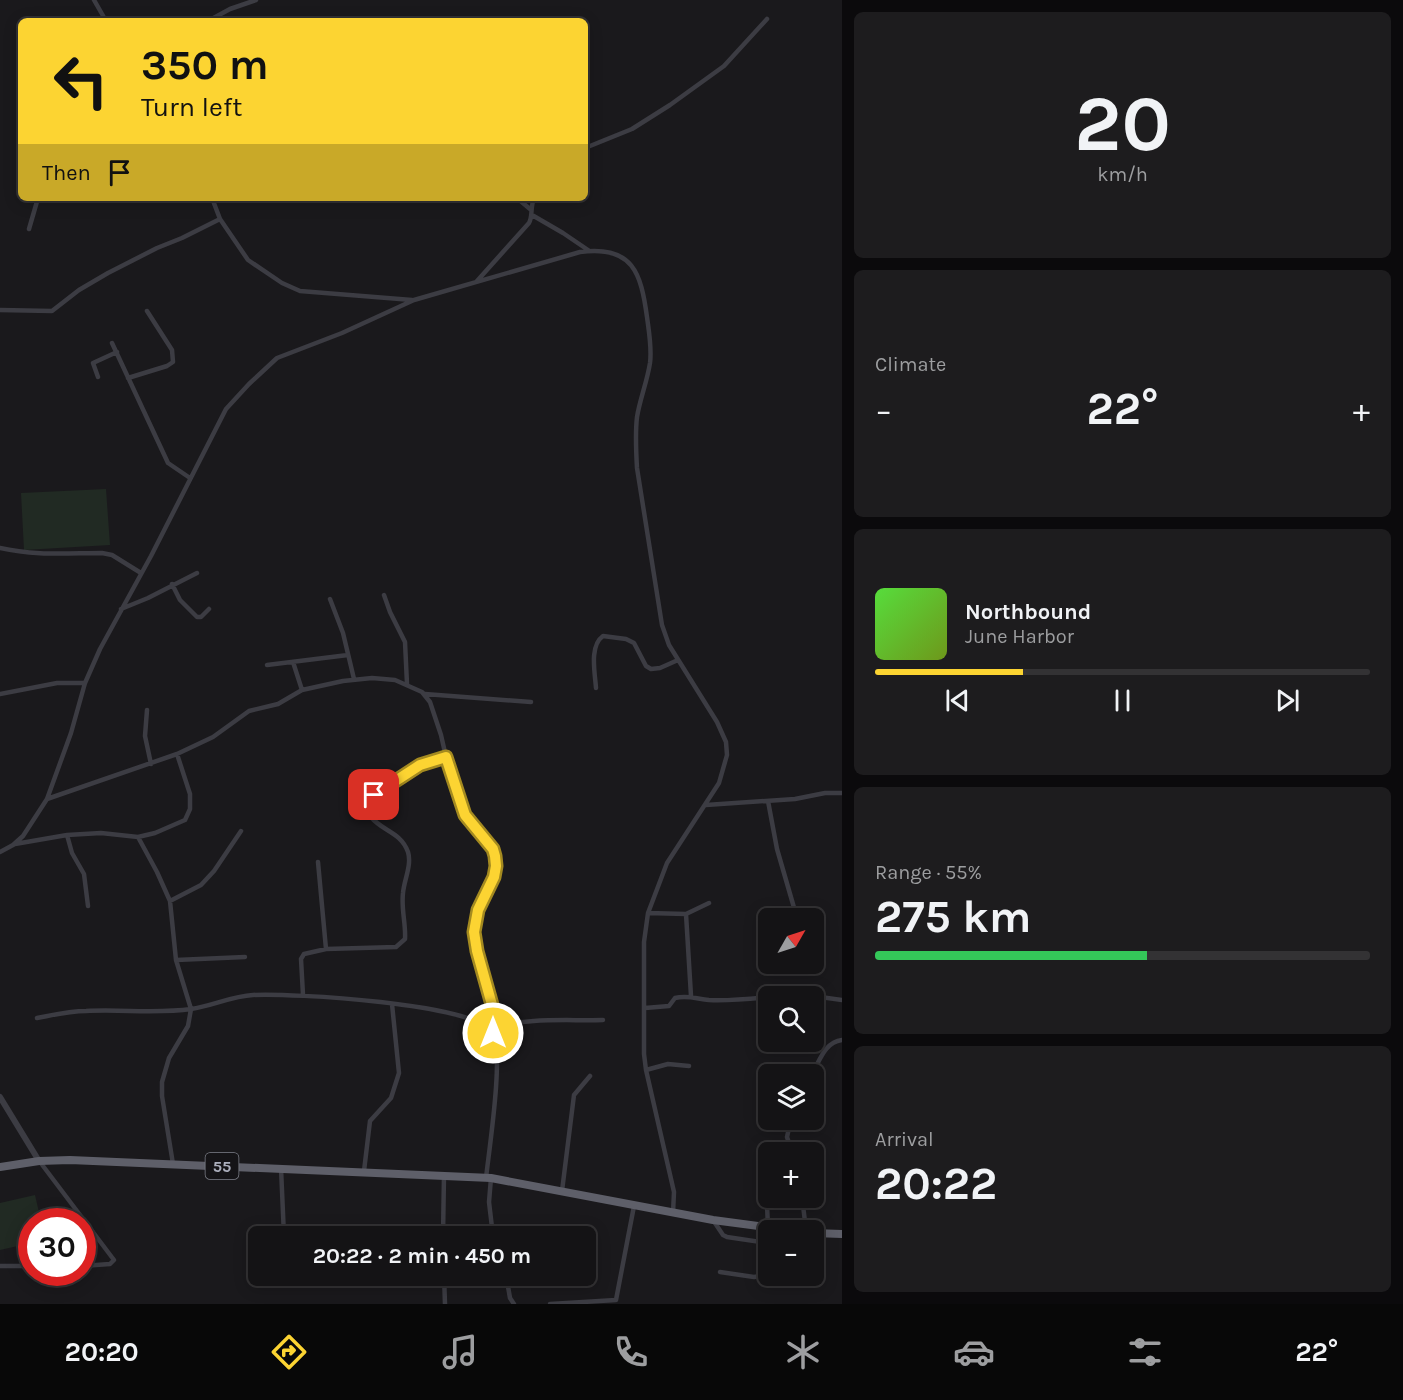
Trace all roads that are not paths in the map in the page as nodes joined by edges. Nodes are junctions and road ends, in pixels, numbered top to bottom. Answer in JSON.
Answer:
{"nodes":[{"id":1,"x":94,"y":0,"type":"edge"},
{"id":2,"x":256,"y":0,"type":"edge"},
{"id":3,"x":104,"y":18,"type":"edge"},
{"id":4,"x":214,"y":18,"type":"edge"},
{"id":5,"x":767,"y":19,"type":"dead end"},
{"id":6,"x":588,"y":147,"type":"edge"},
{"id":7,"x":37,"y":201,"type":"edge"},
{"id":8,"x":213,"y":201,"type":"edge"},
{"id":9,"x":521,"y":201,"type":"edge"},
{"id":10,"x":533,"y":201,"type":"edge"},
{"id":11,"x":530,"y":209,"type":"junction"},
{"id":12,"x":532,"y":215,"type":"junction"},
{"id":13,"x":220,"y":219,"type":"junction"},
{"id":14,"x":29,"y":229,"type":"dead end"},
{"id":15,"x":588,"y":251,"type":"junction"},
{"id":16,"x":477,"y":281,"type":"junction"},
{"id":17,"x":414,"y":300,"type":"junction"},
{"id":18,"x":0,"y":310,"type":"edge"},
{"id":19,"x":147,"y":311,"type":"dead end"},
{"id":20,"x":112,"y":343,"type":"dead end"},
{"id":21,"x":117,"y":352,"type":"junction"},
{"id":22,"x":98,"y":377,"type":"dead end"},
{"id":23,"x":128,"y":378,"type":"junction"},
{"id":24,"x":190,"y":478,"type":"junction"},
{"id":25,"x":0,"y":548,"type":"edge"},
{"id":26,"x":141,"y":573,"type":"junction"},
{"id":27,"x":197,"y":573,"type":"dead end"},
{"id":28,"x":172,"y":584,"type":"junction"},
{"id":29,"x":384,"y":594,"type":"dead end"},
{"id":30,"x":330,"y":599,"type":"dead end"},
{"id":31,"x":121,"y":609,"type":"junction"},
{"id":32,"x":210,"y":609,"type":"dead end"},
{"id":33,"x":348,"y":655,"type":"junction"},
{"id":34,"x":678,"y":660,"type":"junction"},
{"id":35,"x":292,"y":662,"type":"junction"},
{"id":36,"x":267,"y":665,"type":"dead end"},
{"id":37,"x":354,"y":679,"type":"junction"},
{"id":38,"x":85,"y":683,"type":"junction"},
{"id":39,"x":407,"y":684,"type":"junction"},
{"id":40,"x":596,"y":688,"type":"dead end"},
{"id":41,"x":302,"y":690,"type":"junction"},
{"id":42,"x":0,"y":694,"type":"edge"},
{"id":43,"x":425,"y":694,"type":"junction"},
{"id":44,"x":531,"y":702,"type":"dead end"},
{"id":45,"x":147,"y":710,"type":"dead end"},
{"id":46,"x":177,"y":754,"type":"junction"},
{"id":47,"x":446,"y":757,"type":"junction"},
{"id":48,"x":151,"y":764,"type":"junction"},
{"id":49,"x":842,"y":793,"type":"edge"},
{"id":50,"x":47,"y":799,"type":"junction"},
{"id":51,"x":768,"y":801,"type":"junction"},
{"id":52,"x":706,"y":805,"type":"junction"},
{"id":53,"x":241,"y":831,"type":"dead end"},
{"id":54,"x":67,"y":835,"type":"junction"},
{"id":55,"x":138,"y":837,"type":"junction"},
{"id":56,"x":13,"y":844,"type":"junction"},
{"id":57,"x":0,"y":852,"type":"edge"},
{"id":58,"x":318,"y":862,"type":"dead end"},
{"id":59,"x":170,"y":901,"type":"junction"},
{"id":60,"x":709,"y":903,"type":"dead end"},
{"id":61,"x":88,"y":906,"type":"dead end"},
{"id":62,"x":794,"y":908,"type":"edge"},
{"id":63,"x":648,"y":913,"type":"junction"},
{"id":64,"x":686,"y":914,"type":"junction"},
{"id":65,"x":326,"y":950,"type":"junction"},
{"id":66,"x":245,"y":957,"type":"dead end"},
{"id":67,"x":176,"y":960,"type":"junction"},
{"id":68,"x":303,"y":995,"type":"junction"},
{"id":69,"x":691,"y":996,"type":"junction"},
{"id":70,"x":758,"y":998,"type":"edge"},
{"id":71,"x":824,"y":998,"type":"edge"},
{"id":72,"x":842,"y":1000,"type":"edge"},
{"id":73,"x":393,"y":1004,"type":"junction"},
{"id":74,"x":645,"y":1008,"type":"junction"},
{"id":75,"x":191,"y":1009,"type":"junction"},
{"id":76,"x":37,"y":1018,"type":"dead end"},
{"id":77,"x":603,"y":1020,"type":"dead end"},
{"id":78,"x":493,"y":1028,"type":"junction"},
{"id":79,"x":842,"y":1040,"type":"edge"},
{"id":80,"x":818,"y":1064,"type":"edge"},
{"id":81,"x":689,"y":1066,"type":"dead end"},
{"id":82,"x":646,"y":1070,"type":"junction"},
{"id":83,"x":590,"y":1076,"type":"dead end"},
{"id":84,"x":0,"y":1097,"type":"edge"},
{"id":85,"x":39,"y":1161,"type":"junction"},
{"id":86,"x":173,"y":1164,"type":"junction"},
{"id":87,"x":0,"y":1167,"type":"edge"},
{"id":88,"x":281,"y":1168,"type":"junction"},
{"id":89,"x":364,"y":1171,"type":"junction"},
{"id":90,"x":444,"y":1174,"type":"junction"},
{"id":91,"x":488,"y":1178,"type":"junction"},
{"id":92,"x":562,"y":1191,"type":"junction"},
{"id":93,"x":634,"y":1206,"type":"junction"},
{"id":94,"x":75,"y":1208,"type":"edge"},
{"id":95,"x":673,"y":1213,"type":"junction"},
{"id":96,"x":713,"y":1220,"type":"junction"},
{"id":97,"x":284,"y":1226,"type":"edge"},
{"id":98,"x":444,"y":1226,"type":"edge"},
{"id":99,"x":492,"y":1226,"type":"edge"},
{"id":100,"x":758,"y":1226,"type":"edge"},
{"id":101,"x":824,"y":1233,"type":"edge"},
{"id":102,"x":842,"y":1234,"type":"edge"},
{"id":103,"x":96,"y":1236,"type":"edge"},
{"id":104,"x":758,"y":1239,"type":"edge"},
{"id":105,"x":96,"y":1265,"type":"edge"},
{"id":106,"x":0,"y":1266,"type":"edge"},
{"id":107,"x":18,"y":1266,"type":"edge"},
{"id":108,"x":720,"y":1272,"type":"dead end"},
{"id":109,"x":758,"y":1276,"type":"edge"},
{"id":110,"x":444,"y":1286,"type":"edge"},
{"id":111,"x":508,"y":1286,"type":"edge"},
{"id":112,"x":445,"y":1304,"type":"edge"},
{"id":113,"x":514,"y":1304,"type":"edge"},
{"id":114,"x":550,"y":1304,"type":"edge"}],
"edges":[{"from":1,"to":3,"type":"street"},
{"from":2,"to":4,"type":"street"},
{"from":5,"to":6,"type":"street"},
{"from":7,"to":14,"type":"street"},
{"from":8,"to":13,"type":"street"},
{"from":9,"to":11,"type":"street"},
{"from":10,"to":11,"type":"street"},
{"from":11,"to":12,"type":"street"},
{"from":12,"to":15,"type":"street"},
{"from":12,"to":16,"type":"street"},
{"from":13,"to":17,"type":"street"},
{"from":13,"to":18,"type":"street"},
{"from":15,"to":16,"type":"street"},
{"from":15,"to":34,"type":"street"},
{"from":16,"to":17,"type":"street"},
{"from":17,"to":24,"type":"street"},
{"from":19,"to":23,"type":"street"},
{"from":20,"to":21,"type":"street"},
{"from":21,"to":22,"type":"street"},
{"from":21,"to":23,"type":"street"},
{"from":23,"to":24,"type":"street"},
{"from":24,"to":26,"type":"street"},
{"from":25,"to":26,"type":"street"},
{"from":26,"to":31,"type":"street"},
{"from":27,"to":28,"type":"street"},
{"from":28,"to":31,"type":"street"},
{"from":28,"to":32,"type":"street"},
{"from":29,"to":39,"type":"street"},
{"from":30,"to":33,"type":"street"},
{"from":31,"to":38,"type":"street"},
{"from":33,"to":35,"type":"street"},
{"from":33,"to":37,"type":"street"},
{"from":34,"to":40,"type":"street"},
{"from":34,"to":52,"type":"street"},
{"from":35,"to":36,"type":"street"},
{"from":35,"to":41,"type":"street"},
{"from":37,"to":39,"type":"street"},
{"from":37,"to":41,"type":"street"},
{"from":38,"to":42,"type":"street"},
{"from":38,"to":50,"type":"street"},
{"from":39,"to":43,"type":"street"},
{"from":41,"to":46,"type":"street"},
{"from":43,"to":44,"type":"street"},
{"from":43,"to":47,"type":"street"},
{"from":45,"to":48,"type":"street"},
{"from":46,"to":48,"type":"street"},
{"from":46,"to":55,"type":"street"},
{"from":47,"to":65,"type":"street"},
{"from":47,"to":78,"type":"street"},
{"from":48,"to":50,"type":"street"},
{"from":49,"to":51,"type":"street"},
{"from":50,"to":56,"type":"street"},
{"from":51,"to":52,"type":"street"},
{"from":51,"to":62,"type":"street"},
{"from":52,"to":63,"type":"street"},
{"from":53,"to":59,"type":"street"},
{"from":54,"to":55,"type":"street"},
{"from":54,"to":56,"type":"street"},
{"from":54,"to":61,"type":"street"},
{"from":55,"to":59,"type":"street"},
{"from":56,"to":57,"type":"street"},
{"from":58,"to":65,"type":"street"},
{"from":59,"to":67,"type":"street"},
{"from":60,"to":64,"type":"street"},
{"from":63,"to":64,"type":"street"},
{"from":63,"to":74,"type":"street"},
{"from":64,"to":69,"type":"street"},
{"from":65,"to":68,"type":"street"},
{"from":66,"to":67,"type":"street"},
{"from":67,"to":75,"type":"street"},
{"from":68,"to":73,"type":"street"},
{"from":68,"to":75,"type":"street"},
{"from":69,"to":70,"type":"street"},
{"from":69,"to":74,"type":"street"},
{"from":71,"to":72,"type":"street"},
{"from":73,"to":78,"type":"street"},
{"from":73,"to":89,"type":"street"},
{"from":74,"to":82,"type":"street"},
{"from":75,"to":76,"type":"street"},
{"from":75,"to":86,"type":"street"},
{"from":77,"to":78,"type":"street"},
{"from":78,"to":91,"type":"street"},
{"from":79,"to":80,"type":"street"},
{"from":81,"to":82,"type":"street"},
{"from":82,"to":95,"type":"street"},
{"from":83,"to":92,"type":"street"},
{"from":84,"to":85,"type":"street"},
{"from":85,"to":86,"type":"highway","number":"55"},
{"from":85,"to":87,"type":"highway","number":"55"},
{"from":85,"to":94,"type":"street"},
{"from":86,"to":88,"type":"highway","number":"55"},
{"from":88,"to":89,"type":"highway","number":"55"},
{"from":88,"to":97,"type":"street"},
{"from":89,"to":90,"type":"highway","number":"55"},
{"from":90,"to":91,"type":"highway","number":"55"},
{"from":90,"to":98,"type":"street"},
{"from":91,"to":92,"type":"highway","number":"55"},
{"from":91,"to":99,"type":"street"},
{"from":92,"to":93,"type":"highway","number":"55"},
{"from":93,"to":95,"type":"highway","number":"55"},
{"from":93,"to":114,"type":"street"},
{"from":95,"to":96,"type":"highway","number":"55"},
{"from":96,"to":100,"type":"highway","number":"55"},
{"from":96,"to":104,"type":"street"},
{"from":101,"to":102,"type":"highway"},
{"from":103,"to":105,"type":"street"},
{"from":106,"to":107,"type":"street"},
{"from":108,"to":109,"type":"street"},
{"from":110,"to":112,"type":"street"},
{"from":111,"to":113,"type":"street"}]}
